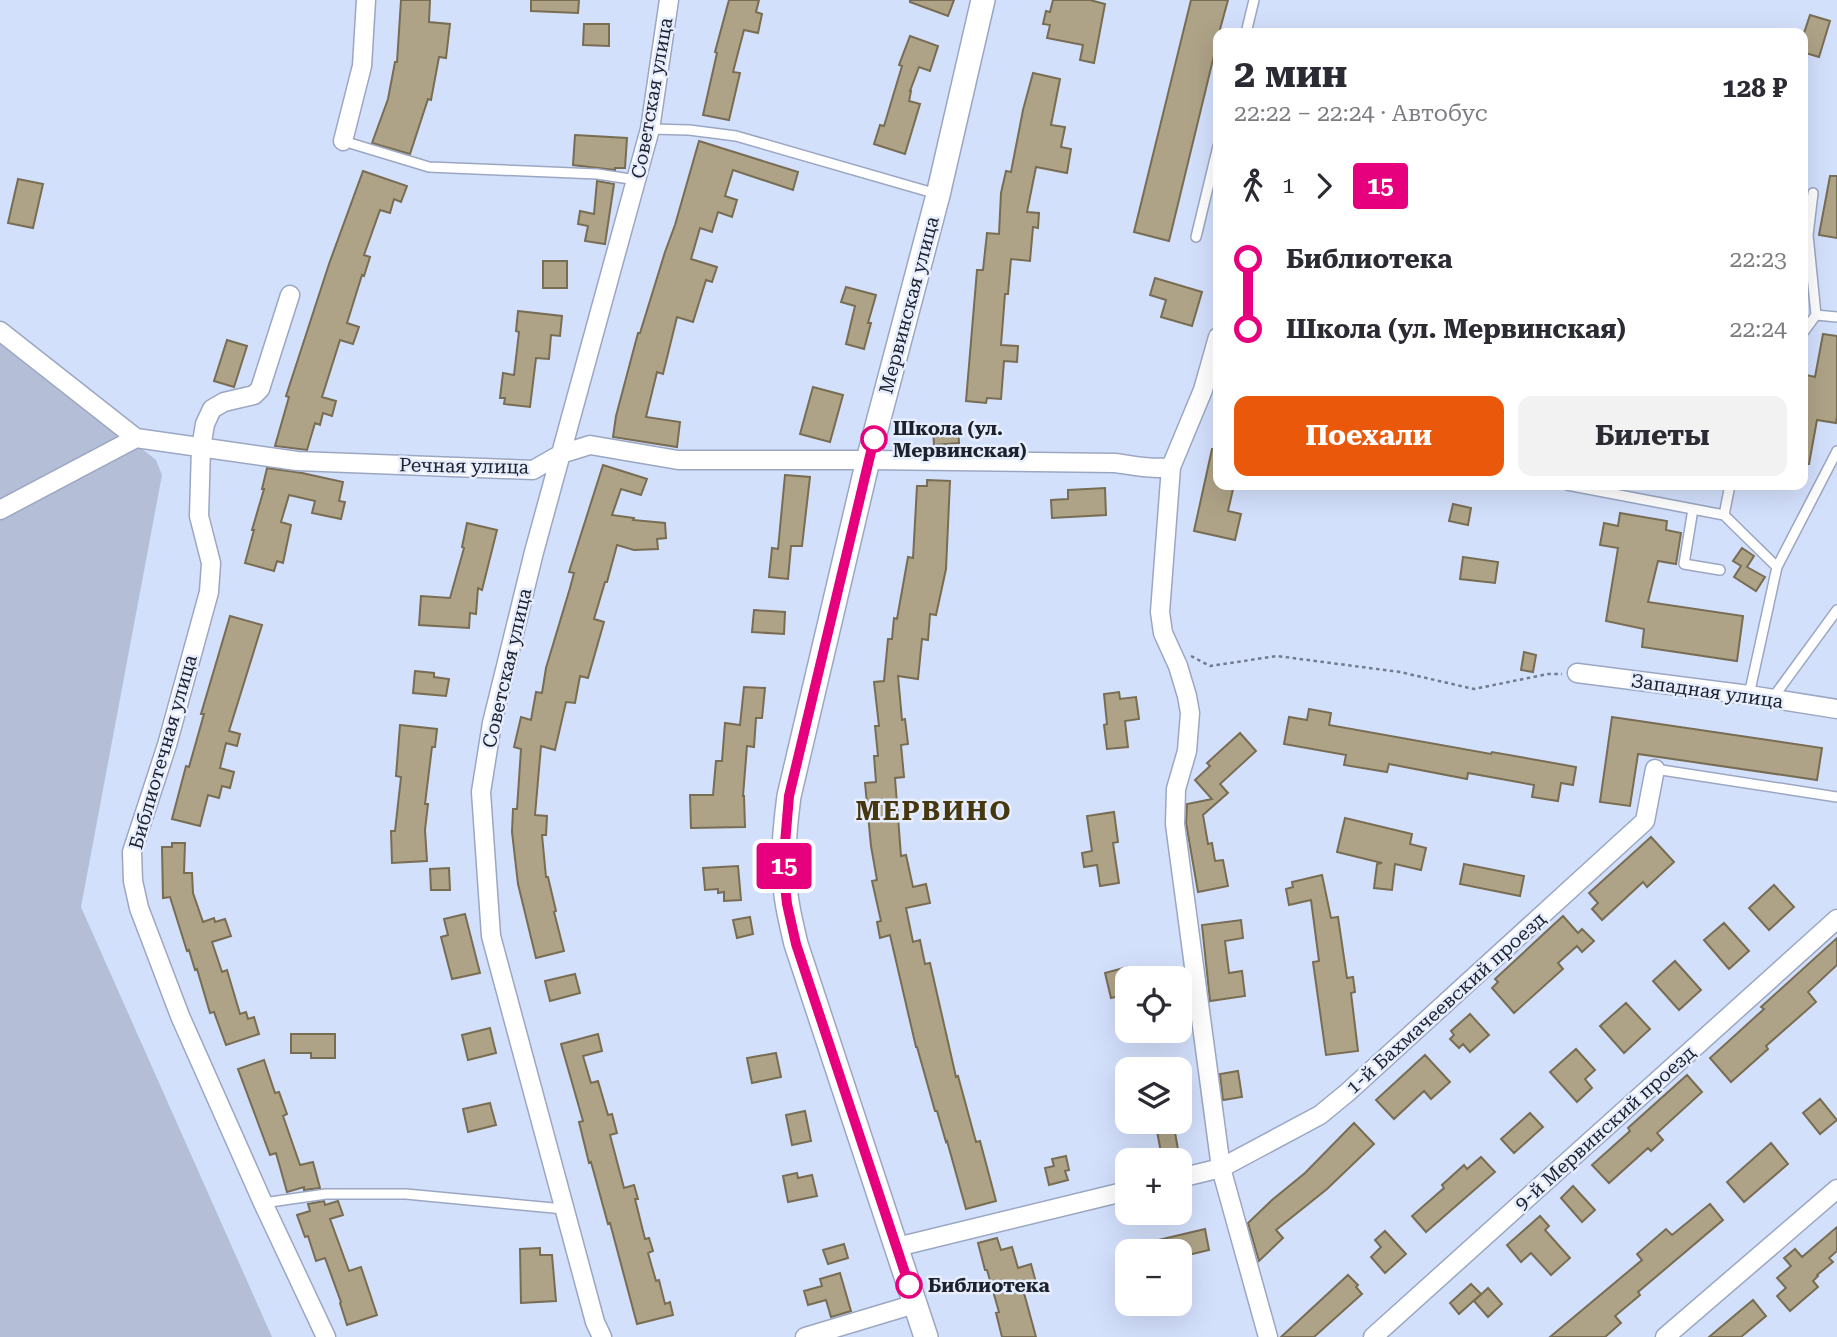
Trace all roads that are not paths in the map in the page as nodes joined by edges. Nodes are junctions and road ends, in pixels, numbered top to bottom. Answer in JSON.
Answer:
{"nodes":[{"id":1,"x":366,"y":0,"type":"edge"},
{"id":2,"x":669,"y":0,"type":"edge"},
{"id":3,"x":983,"y":0,"type":"edge"},
{"id":4,"x":1254,"y":0,"type":"edge"},
{"id":5,"x":1247,"y":28,"type":"edge"},
{"id":6,"x":650,"y":129,"type":"junction"},
{"id":7,"x":343,"y":141,"type":"joint"},
{"id":8,"x":1213,"y":166,"type":"edge"},
{"id":9,"x":637,"y":180,"type":"junction"},
{"id":10,"x":1813,"y":193,"type":"dead end"},
{"id":11,"x":938,"y":195,"type":"junction"},
{"id":12,"x":1195,"y":237,"type":"dead end"},
{"id":13,"x":289,"y":295,"type":"dead end"},
{"id":14,"x":1816,"y":315,"type":"junction"},
{"id":15,"x":1837,"y":317,"type":"edge"},
{"id":16,"x":1808,"y":326,"type":"edge"},
{"id":17,"x":0,"y":331,"type":"edge"},
{"id":18,"x":1213,"y":355,"type":"edge"},
{"id":19,"x":136,"y":438,"type":"junction"},
{"id":20,"x":201,"y":448,"type":"junction"},
{"id":21,"x":1837,"y":451,"type":"edge"},
{"id":22,"x":561,"y":454,"type":"junction"},
{"id":23,"x":868,"y":460,"type":"junction"},
{"id":24,"x":1171,"y":467,"type":"junction"},
{"id":25,"x":1593,"y":490,"type":"edge"},
{"id":26,"x":1729,"y":490,"type":"edge"},
{"id":27,"x":1693,"y":509,"type":"junction"},
{"id":28,"x":0,"y":510,"type":"edge"},
{"id":29,"x":1724,"y":515,"type":"junction"},
{"id":30,"x":1777,"y":567,"type":"junction"},
{"id":31,"x":1720,"y":570,"type":"dead end"},
{"id":32,"x":1837,"y":610,"type":"edge"},
{"id":33,"x":1577,"y":673,"type":"road end"},
{"id":34,"x":1749,"y":695,"type":"junction"},
{"id":35,"x":1772,"y":699,"type":"junction"},
{"id":36,"x":1837,"y":709,"type":"edge"},
{"id":37,"x":1655,"y":769,"type":"joint"},
{"id":38,"x":1837,"y":797,"type":"edge"},
{"id":39,"x":1837,"y":919,"type":"edge"},
{"id":40,"x":1221,"y":1168,"type":"junction"},
{"id":41,"x":1192,"y":1175,"type":"edge"},
{"id":42,"x":1837,"y":1189,"type":"edge"},
{"id":43,"x":1115,"y":1194,"type":"edge"},
{"id":44,"x":263,"y":1203,"type":"junction"},
{"id":45,"x":564,"y":1209,"type":"junction"},
{"id":46,"x":897,"y":1247,"type":"junction"},
{"id":47,"x":915,"y":1304,"type":"junction"},
{"id":48,"x":326,"y":1337,"type":"edge"},
{"id":49,"x":602,"y":1337,"type":"edge"},
{"id":50,"x":805,"y":1337,"type":"edge"},
{"id":51,"x":926,"y":1337,"type":"edge"},
{"id":52,"x":1268,"y":1337,"type":"edge"},
{"id":53,"x":1373,"y":1337,"type":"edge"},
{"id":54,"x":1665,"y":1337,"type":"edge"}],
"edges":[{"from":1,"to":7,"type":"street"},
{"from":2,"to":6,"type":"street","name":"Советская улица"},
{"from":3,"to":11,"type":"street","name":"Мервинская улица"},
{"from":4,"to":5,"type":"lane"},
{"from":6,"to":9,"type":"street","name":"Советская улица"},
{"from":6,"to":11,"type":"lane"},
{"from":7,"to":9,"type":"lane"},
{"from":8,"to":12,"type":"lane"},
{"from":9,"to":22,"type":"street","name":"Советская улица"},
{"from":10,"to":14,"type":"lane"},
{"from":11,"to":23,"type":"street","name":"Мервинская улица"},
{"from":13,"to":20,"type":"street","name":"Библиотечная улица"},
{"from":14,"to":15,"type":"lane"},
{"from":14,"to":16,"type":"lane"},
{"from":17,"to":19,"type":"street","name":"Речная улица"},
{"from":18,"to":24,"type":"street"},
{"from":19,"to":20,"type":"street","name":"Речная улица"},
{"from":19,"to":28,"type":"street"},
{"from":20,"to":22,"type":"street","name":"Речная улица"},
{"from":20,"to":44,"type":"street","name":"Библиотечная улица"},
{"from":21,"to":30,"type":"lane"},
{"from":22,"to":23,"type":"street","name":"Речная улица"},
{"from":22,"to":45,"type":"street","name":"Советская улица"},
{"from":23,"to":24,"type":"street","name":"Речная улица"},
{"from":23,"to":46,"type":"street","name":"Мервинская улица"},
{"from":24,"to":40,"type":"street"},
{"from":25,"to":27,"type":"lane"},
{"from":26,"to":29,"type":"lane"},
{"from":27,"to":29,"type":"lane"},
{"from":27,"to":31,"type":"lane"},
{"from":29,"to":30,"type":"lane"},
{"from":30,"to":34,"type":"lane"},
{"from":32,"to":35,"type":"lane"},
{"from":33,"to":34,"type":"street","name":"Западная улица"},
{"from":34,"to":35,"type":"street","name":"Западная улица"},
{"from":35,"to":36,"type":"street","name":"Западная улица"},
{"from":37,"to":38,"type":"lane"},
{"from":37,"to":40,"type":"street","name":"1-й Бахмачеевский проезд"},
{"from":39,"to":53,"type":"street","name":"9-й Мервинский проезд"},
{"from":40,"to":41,"type":"street","name":"1-й Бахмачеевский проезд"},
{"from":40,"to":52,"type":"street"},
{"from":42,"to":54,"type":"street"},
{"from":43,"to":46,"type":"street"},
{"from":44,"to":45,"type":"lane"},
{"from":44,"to":48,"type":"street","name":"Библиотечная улица"},
{"from":45,"to":49,"type":"street","name":"Советская улица"},
{"from":46,"to":47,"type":"street","name":"Мервинская улица"},
{"from":47,"to":50,"type":"street"},
{"from":47,"to":51,"type":"street","name":"Мервинская улица"}]}
